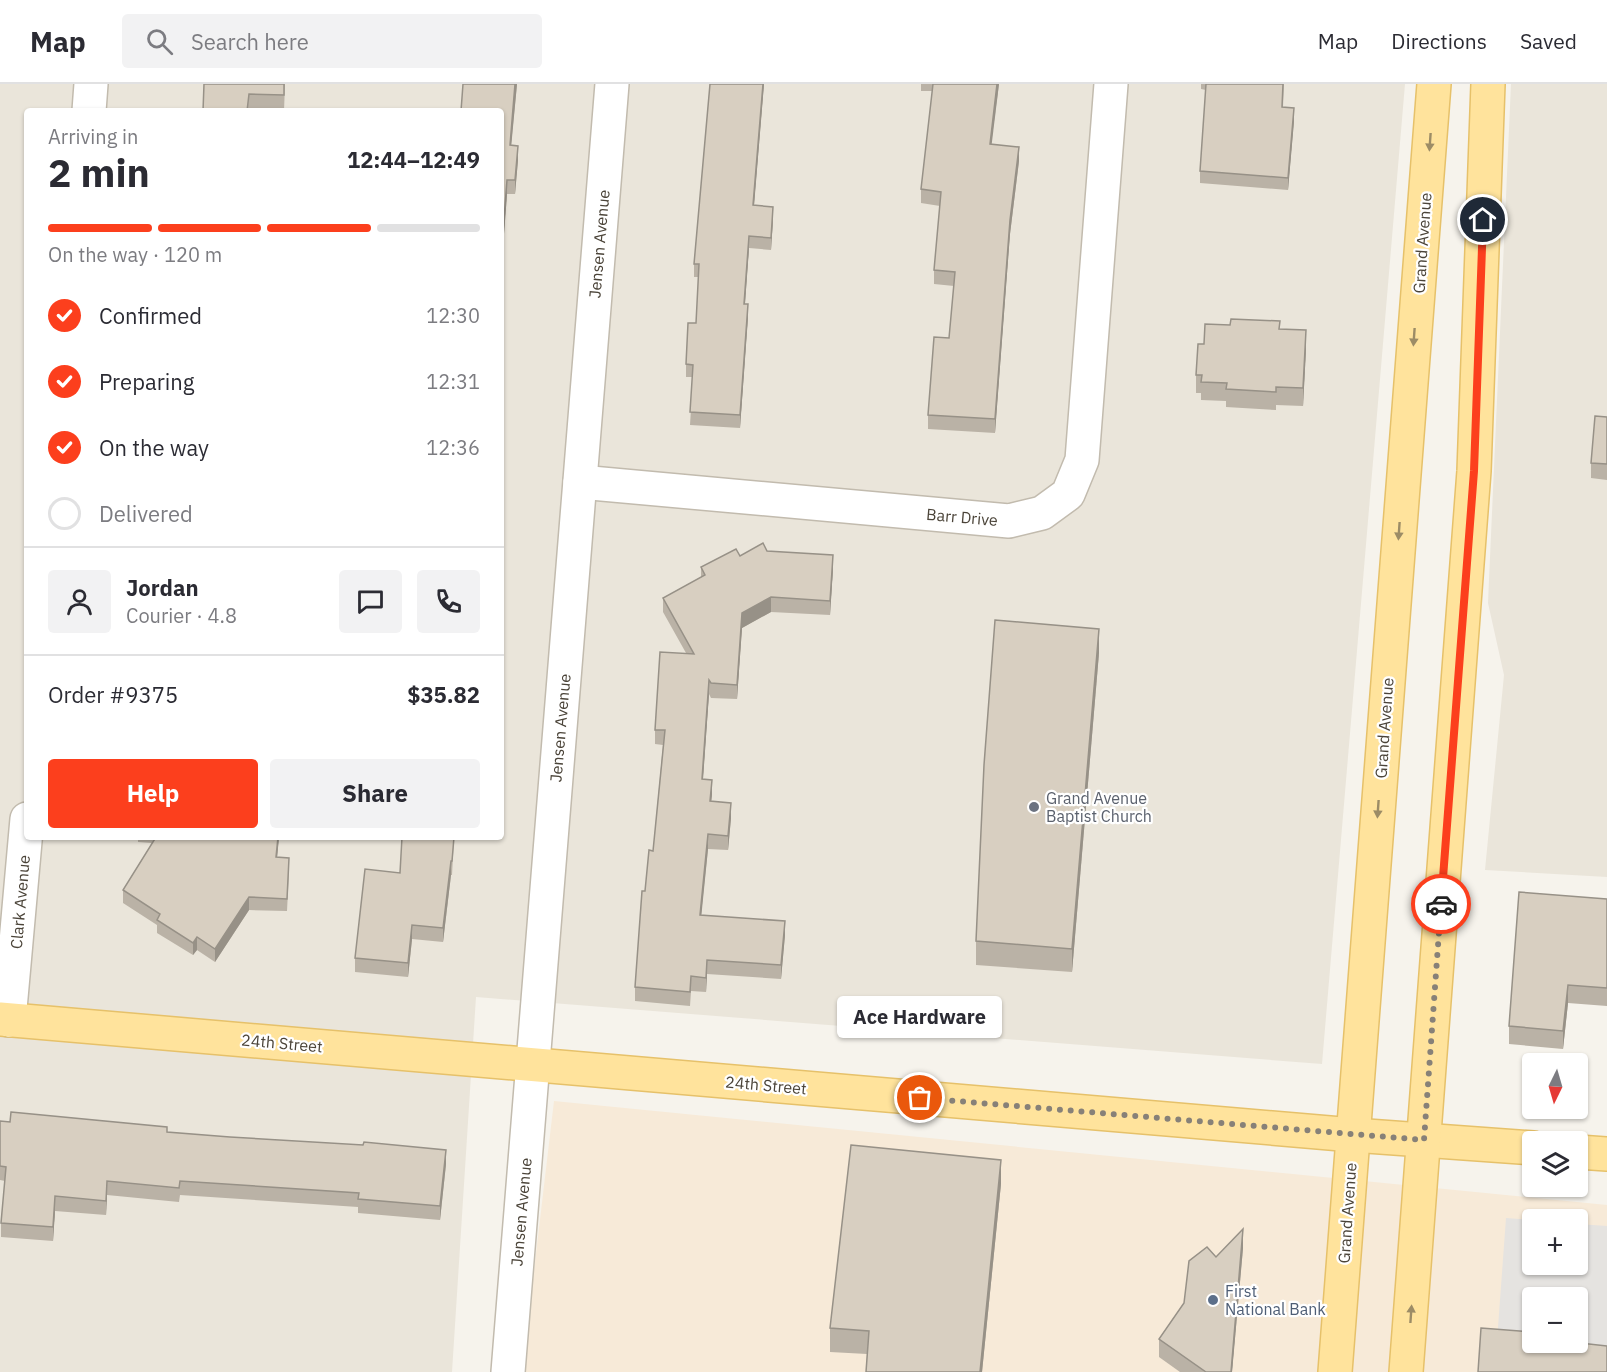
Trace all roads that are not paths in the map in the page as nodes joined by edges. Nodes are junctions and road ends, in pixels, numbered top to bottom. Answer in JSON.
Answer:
{"nodes":[{"id":1,"x":91,"y":84,"type":"edge"},
{"id":2,"x":612,"y":84,"type":"edge"},
{"id":3,"x":1110,"y":84,"type":"edge"},
{"id":4,"x":1434,"y":84,"type":"edge"},
{"id":5,"x":1488,"y":84,"type":"edge"},
{"id":6,"x":89,"y":108,"type":"edge"},
{"id":7,"x":580,"y":482,"type":"junction"},
{"id":8,"x":25,"y":840,"type":"edge"},
{"id":9,"x":5,"y":1019,"type":"edge"},
{"id":10,"x":532,"y":1065,"type":"junction"},
{"id":11,"x":1353,"y":1135,"type":"junction"},
{"id":12,"x":1424,"y":1140,"type":"junction"},
{"id":13,"x":1522,"y":1147,"type":"edge"},
{"id":14,"x":1588,"y":1153,"type":"edge"},
{"id":15,"x":1607,"y":1154,"type":"edge"},
{"id":16,"x":508,"y":1372,"type":"edge"},
{"id":17,"x":1335,"y":1372,"type":"edge"},
{"id":18,"x":1406,"y":1372,"type":"edge"}],
"edges":[{"from":1,"to":6,"type":"street"},
{"from":2,"to":7,"type":"street","name":"Jensen Avenue"},
{"from":3,"to":7,"type":"street","name":"Barr Drive"},
{"from":4,"to":11,"type":"main road","name":"Grand Avenue","one_way":true},
{"from":5,"to":12,"type":"main road"},
{"from":7,"to":10,"type":"street","name":"Jensen Avenue"},
{"from":8,"to":9,"type":"street","name":"Clark Avenue"},
{"from":9,"to":10,"type":"main road","name":"24th Street"},
{"from":10,"to":11,"type":"main road","name":"24th Street"},
{"from":10,"to":16,"type":"street","name":"Jensen Avenue"},
{"from":11,"to":12,"type":"main road","name":"24th Street"},
{"from":11,"to":17,"type":"main road","name":"Grand Avenue"},
{"from":12,"to":13,"type":"main road","name":"24th Street"},
{"from":18,"to":12,"type":"main road","one_way":true},
{"from":14,"to":15,"type":"main road"}]}
